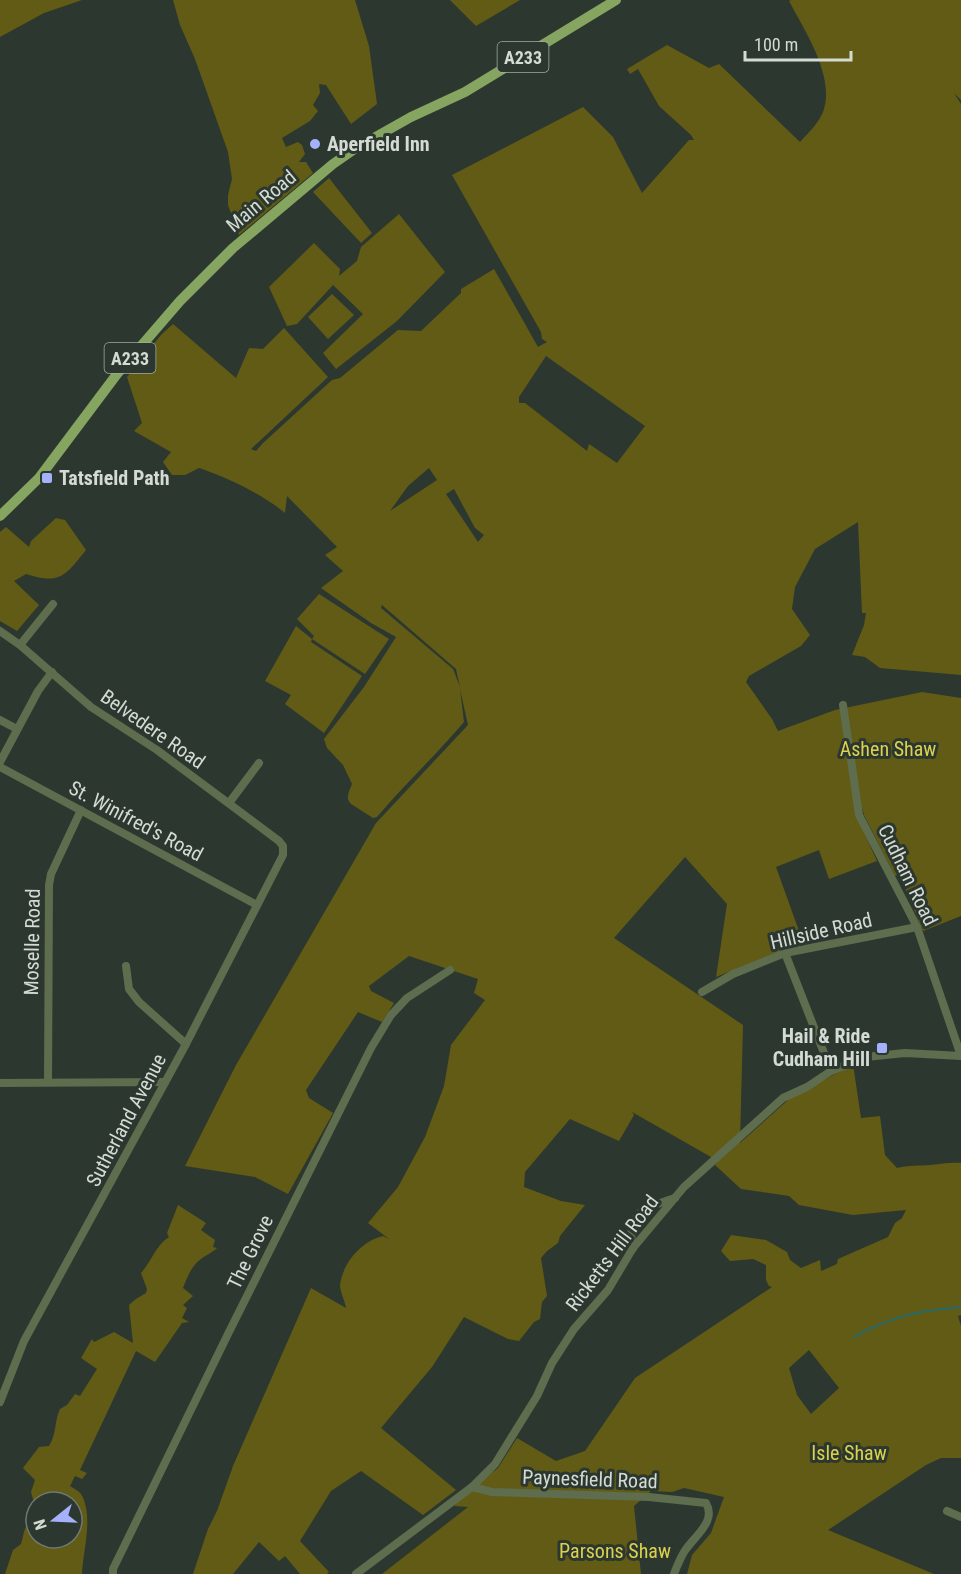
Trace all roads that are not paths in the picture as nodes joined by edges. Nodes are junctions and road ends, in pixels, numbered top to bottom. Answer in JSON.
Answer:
{"nodes":[{"id":1,"x":616,"y":0,"type":"edge"},
{"id":2,"x":0,"y":516,"type":"edge"},
{"id":3,"x":53,"y":604,"type":"dead end"},
{"id":4,"x":0,"y":631,"type":"edge"},
{"id":5,"x":20,"y":645,"type":"junction"},
{"id":6,"x":52,"y":672,"type":"junction"},
{"id":7,"x":843,"y":705,"type":"dead end"},
{"id":8,"x":0,"y":720,"type":"edge"},
{"id":9,"x":17,"y":729,"type":"junction"},
{"id":10,"x":0,"y":762,"type":"edge"},
{"id":11,"x":259,"y":763,"type":"dead end"},
{"id":12,"x":0,"y":767,"type":"edge"},
{"id":13,"x":229,"y":803,"type":"junction"},
{"id":14,"x":81,"y":810,"type":"junction"},
{"id":15,"x":283,"y":855,"type":"joint"},
{"id":16,"x":257,"y":905,"type":"junction"},
{"id":17,"x":917,"y":927,"type":"junction"},
{"id":18,"x":785,"y":953,"type":"junction"},
{"id":19,"x":126,"y":966,"type":"dead end"},
{"id":20,"x":450,"y":970,"type":"dead end"},
{"id":21,"x":702,"y":992,"type":"dead end"},
{"id":22,"x":186,"y":1044,"type":"junction"},
{"id":23,"x":961,"y":1056,"type":"edge"},
{"id":24,"x":831,"y":1071,"type":"junction"},
{"id":25,"x":48,"y":1082,"type":"junction"},
{"id":26,"x":165,"y":1082,"type":"junction"},
{"id":27,"x":0,"y":1083,"type":"edge"},
{"id":28,"x":675,"y":1198,"type":"junction"},
{"id":29,"x":633,"y":1248,"type":"junction"},
{"id":30,"x":0,"y":1402,"type":"edge"},
{"id":31,"x":472,"y":1487,"type":"junction"},
{"id":32,"x":947,"y":1511,"type":"dead end"},
{"id":33,"x":961,"y":1517,"type":"edge"},
{"id":34,"x":113,"y":1574,"type":"edge"},
{"id":35,"x":356,"y":1574,"type":"edge"},
{"id":36,"x":674,"y":1574,"type":"edge"}],
"edges":[{"from":1,"to":2,"type":"main road","name":"Main Road","number":"A233"},
{"from":3,"to":5,"type":"street"},
{"from":4,"to":5,"type":"street","name":"Belvedere Road"},
{"from":5,"to":6,"type":"street","name":"Belvedere Road"},
{"from":6,"to":9,"type":"street"},
{"from":6,"to":13,"type":"street","name":"Belvedere Road"},
{"from":7,"to":17,"type":"street","name":"Cudham Road"},
{"from":8,"to":9,"type":"street"},
{"from":9,"to":10,"type":"street"},
{"from":11,"to":13,"type":"street"},
{"from":12,"to":14,"type":"street","name":"St. Winifred's Road"},
{"from":13,"to":15,"type":"street","name":"Belvedere Road"},
{"from":14,"to":16,"type":"street","name":"St. Winifred's Road"},
{"from":14,"to":25,"type":"street","name":"Moselle Road"},
{"from":15,"to":16,"type":"street","name":"Sutherland Avenue"},
{"from":16,"to":22,"type":"street","name":"Sutherland Avenue"},
{"from":17,"to":18,"type":"street","name":"Hillside Road"},
{"from":17,"to":23,"type":"street","name":"Cudham Road"},
{"from":18,"to":21,"type":"street","name":"Hillside Road"},
{"from":18,"to":24,"type":"street"},
{"from":19,"to":22,"type":"street"},
{"from":20,"to":34,"type":"street","name":"The Grove"},
{"from":22,"to":26,"type":"street","name":"Sutherland Avenue"},
{"from":23,"to":24,"type":"street","name":"Ricketts Hill Road"},
{"from":24,"to":28,"type":"street","name":"Ricketts Hill Road"},
{"from":25,"to":26,"type":"street"},
{"from":25,"to":27,"type":"street"},
{"from":26,"to":30,"type":"street","name":"Sutherland Avenue"},
{"from":28,"to":29,"type":"street","name":"Ricketts Hill Road"},
{"from":28,"to":29,"type":"street"},
{"from":29,"to":31,"type":"street","name":"Ricketts Hill Road"},
{"from":31,"to":35,"type":"street","name":"Ricketts Hill Road"},
{"from":31,"to":36,"type":"street","name":"Paynesfield Road"},
{"from":32,"to":33,"type":"street"}]}
